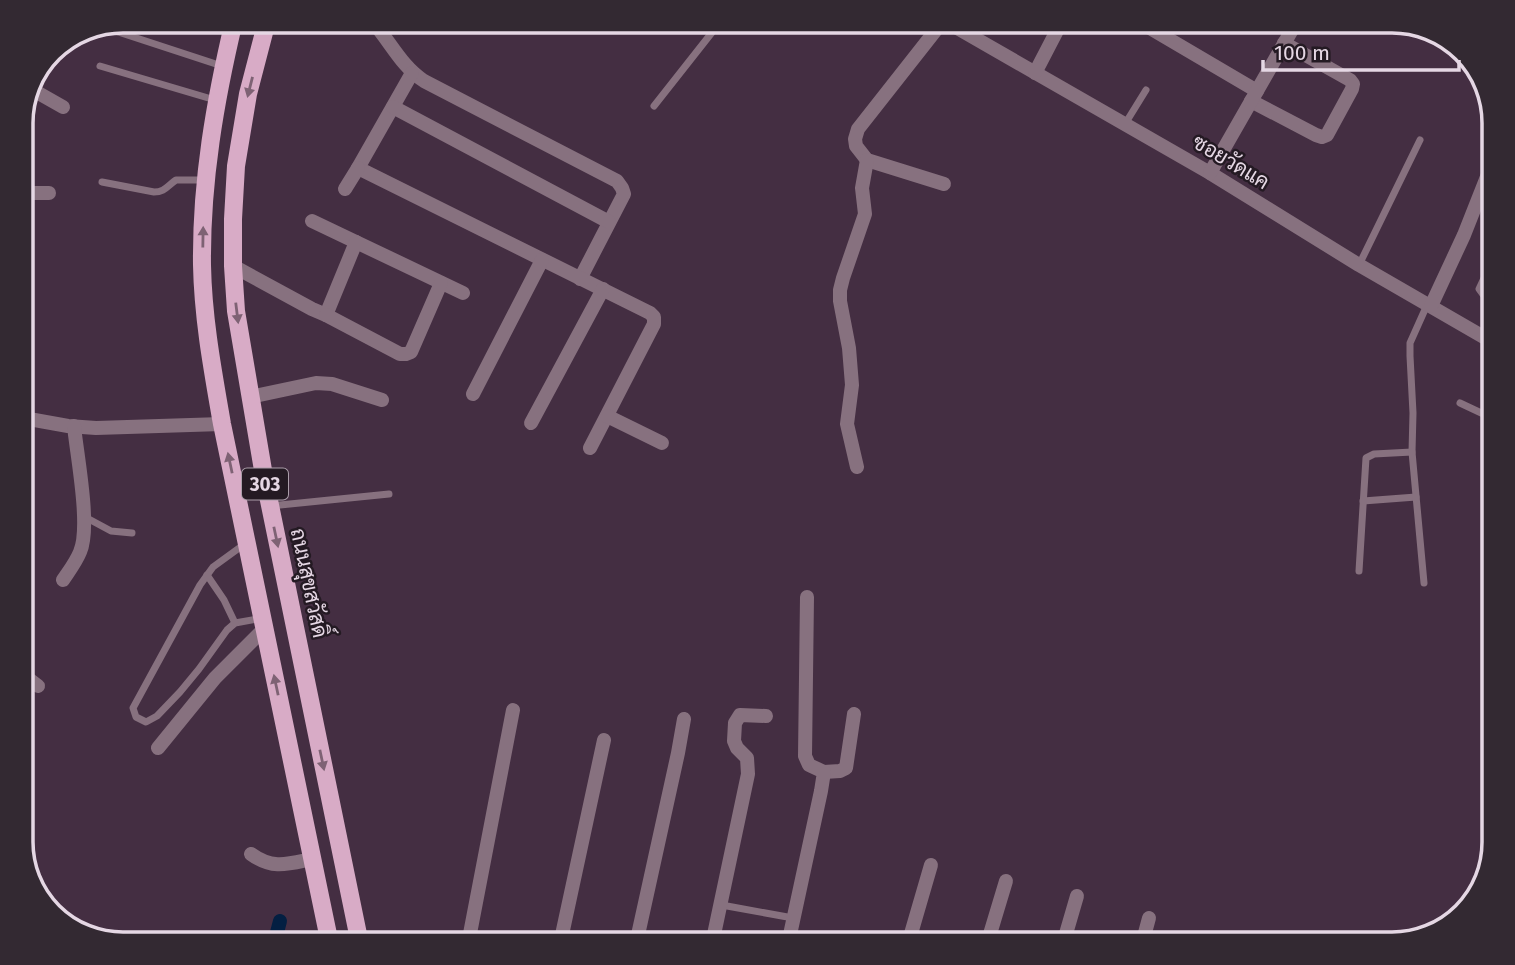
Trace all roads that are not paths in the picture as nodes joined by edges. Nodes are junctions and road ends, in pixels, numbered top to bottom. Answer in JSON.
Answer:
{"nodes":[{"id":1,"x":122,"y":33,"type":"edge"},
{"id":2,"x":231,"y":33,"type":"edge"},
{"id":3,"x":264,"y":33,"type":"edge"},
{"id":4,"x":381,"y":33,"type":"edge"},
{"id":5,"x":712,"y":33,"type":"edge"},
{"id":6,"x":934,"y":33,"type":"edge"},
{"id":7,"x":978,"y":33,"type":"edge"},
{"id":8,"x":1056,"y":33,"type":"edge"},
{"id":9,"x":1157,"y":33,"type":"edge"},
{"id":10,"x":1290,"y":33,"type":"edge"},
{"id":11,"x":1284,"y":43,"type":"junction"},
{"id":12,"x":100,"y":66,"type":"dead end"},
{"id":13,"x":223,"y":66,"type":"junction"},
{"id":14,"x":412,"y":73,"type":"junction"},
{"id":15,"x":1035,"y":73,"type":"junction"},
{"id":16,"x":1146,"y":90,"type":"dead end"},
{"id":17,"x":38,"y":93,"type":"edge"},
{"id":18,"x":1254,"y":96,"type":"junction"},
{"id":19,"x":216,"y":100,"type":"junction"},
{"id":20,"x":654,"y":106,"type":"dead end"},
{"id":21,"x":62,"y":107,"type":"dead end"},
{"id":22,"x":393,"y":107,"type":"junction"},
{"id":23,"x":1124,"y":125,"type":"junction"},
{"id":24,"x":1420,"y":140,"type":"dead end"},
{"id":25,"x":867,"y":160,"type":"junction"},
{"id":26,"x":358,"y":168,"type":"junction"},
{"id":27,"x":1210,"y":173,"type":"junction"},
{"id":28,"x":206,"y":180,"type":"junction"},
{"id":29,"x":102,"y":182,"type":"dead end"},
{"id":30,"x":944,"y":184,"type":"dead end"},
{"id":31,"x":345,"y":189,"type":"dead end"},
{"id":32,"x":1482,"y":189,"type":"edge"},
{"id":33,"x":49,"y":192,"type":"dead end"},
{"id":34,"x":33,"y":193,"type":"edge"},
{"id":35,"x":312,"y":221,"type":"dead end"},
{"id":36,"x":609,"y":222,"type":"junction"},
{"id":37,"x":356,"y":242,"type":"junction"},
{"id":38,"x":542,"y":260,"type":"junction"},
{"id":39,"x":1359,"y":265,"type":"junction"},
{"id":40,"x":233,"y":266,"type":"junction"},
{"id":41,"x":580,"y":279,"type":"junction"},
{"id":42,"x":441,"y":283,"type":"junction"},
{"id":43,"x":603,"y":289,"type":"junction"},
{"id":44,"x":463,"y":293,"type":"dead end"},
{"id":45,"x":1429,"y":305,"type":"junction"},
{"id":46,"x":326,"y":315,"type":"junction"},
{"id":47,"x":1482,"y":336,"type":"edge"},
{"id":48,"x":473,"y":394,"type":"dead end"},
{"id":49,"x":250,"y":397,"type":"junction"},
{"id":50,"x":382,"y":400,"type":"dead end"},
{"id":51,"x":1460,"y":403,"type":"dead end"},
{"id":52,"x":1482,"y":413,"type":"edge"},
{"id":53,"x":607,"y":416,"type":"junction"},
{"id":54,"x":33,"y":420,"type":"edge"},
{"id":55,"x":531,"y":423,"type":"dead end"},
{"id":56,"x":222,"y":424,"type":"junction"},
{"id":57,"x":74,"y":426,"type":"junction"},
{"id":58,"x":662,"y":443,"type":"dead end"},
{"id":59,"x":590,"y":448,"type":"dead end"},
{"id":60,"x":1412,"y":452,"type":"junction"},
{"id":61,"x":857,"y":467,"type":"dead end"},
{"id":62,"x":389,"y":494,"type":"dead end"},
{"id":63,"x":1416,"y":497,"type":"junction"},
{"id":64,"x":1363,"y":501,"type":"junction"},
{"id":65,"x":270,"y":506,"type":"junction"},
{"id":66,"x":84,"y":516,"type":"junction"},
{"id":67,"x":132,"y":533,"type":"dead end"},
{"id":68,"x":247,"y":542,"type":"junction"},
{"id":69,"x":1359,"y":571,"type":"dead end"},
{"id":70,"x":207,"y":575,"type":"junction"},
{"id":71,"x":63,"y":580,"type":"dead end"},
{"id":72,"x":1424,"y":583,"type":"dead end"},
{"id":73,"x":807,"y":597,"type":"dead end"},
{"id":74,"x":235,"y":623,"type":"junction"},
{"id":75,"x":264,"y":623,"type":"junction"},
{"id":76,"x":33,"y":682,"type":"edge"},
{"id":77,"x":38,"y":686,"type":"dead end"},
{"id":78,"x":513,"y":710,"type":"dead end"},
{"id":79,"x":854,"y":714,"type":"dead end"},
{"id":80,"x":766,"y":716,"type":"dead end"},
{"id":81,"x":684,"y":719,"type":"dead end"},
{"id":82,"x":604,"y":740,"type":"dead end"},
{"id":83,"x":158,"y":748,"type":"dead end"},
{"id":84,"x":824,"y":772,"type":"junction"},
{"id":85,"x":251,"y":854,"type":"dead end"},
{"id":86,"x":313,"y":859,"type":"junction"},
{"id":87,"x":931,"y":865,"type":"dead end"},
{"id":88,"x":1006,"y":881,"type":"dead end"},
{"id":89,"x":1077,"y":896,"type":"dead end"},
{"id":90,"x":727,"y":906,"type":"dead end"},
{"id":91,"x":794,"y":918,"type":"junction"},
{"id":92,"x":1149,"y":918,"type":"dead end"},
{"id":93,"x":328,"y":932,"type":"edge"},
{"id":94,"x":358,"y":932,"type":"edge"},
{"id":95,"x":470,"y":932,"type":"edge"},
{"id":96,"x":563,"y":932,"type":"edge"},
{"id":97,"x":639,"y":932,"type":"edge"},
{"id":98,"x":715,"y":932,"type":"edge"},
{"id":99,"x":791,"y":932,"type":"edge"},
{"id":100,"x":911,"y":932,"type":"edge"},
{"id":101,"x":991,"y":932,"type":"edge"},
{"id":102,"x":1066,"y":932,"type":"edge"},
{"id":103,"x":1145,"y":932,"type":"edge"}],
"edges":[{"from":1,"to":13,"type":"lane"},
{"from":2,"to":13,"type":"main road","number":"303"},
{"from":3,"to":40,"type":"main road","name":"ถนนสุขสวัสดิ์","number":"303","one_way":true},
{"from":4,"to":14,"type":"street"},
{"from":5,"to":20,"type":"lane"},
{"from":6,"to":25,"type":"street"},
{"from":7,"to":15,"type":"street","name":"ซอยวัดแค"},
{"from":8,"to":15,"type":"street"},
{"from":9,"to":18,"type":"street"},
{"from":10,"to":11,"type":"street"},
{"from":11,"to":18,"type":"street"},
{"from":11,"to":18,"type":"street"},
{"from":12,"to":19,"type":"lane"},
{"from":13,"to":19,"type":"main road","number":"303"},
{"from":14,"to":22,"type":"street"},
{"from":14,"to":36,"type":"street"},
{"from":15,"to":23,"type":"street","name":"ซอยวัดแค"},
{"from":16,"to":23,"type":"lane"},
{"from":17,"to":21,"type":"street"},
{"from":18,"to":27,"type":"street"},
{"from":19,"to":28,"type":"main road","number":"303"},
{"from":22,"to":26,"type":"street"},
{"from":22,"to":36,"type":"street"},
{"from":23,"to":27,"type":"street","name":"ซอยวัดแค"},
{"from":24,"to":39,"type":"lane"},
{"from":25,"to":30,"type":"street"},
{"from":25,"to":61,"type":"street"},
{"from":26,"to":31,"type":"street"},
{"from":26,"to":38,"type":"street"},
{"from":27,"to":39,"type":"street","name":"ซอยวัดแค"},
{"from":28,"to":29,"type":"lane"},
{"from":56,"to":28,"type":"main road","number":"303","one_way":true},
{"from":32,"to":45,"type":"street"},
{"from":33,"to":34,"type":"street"},
{"from":35,"to":37,"type":"street"},
{"from":36,"to":41,"type":"street"},
{"from":37,"to":42,"type":"street"},
{"from":37,"to":46,"type":"street"},
{"from":38,"to":41,"type":"street"},
{"from":38,"to":48,"type":"street"},
{"from":39,"to":45,"type":"street","name":"ซอยวัดแค"},
{"from":40,"to":46,"type":"street"},
{"from":40,"to":49,"type":"main road","name":"ถนนสุขสวัสดิ์","number":"303","one_way":true},
{"from":41,"to":43,"type":"street"},
{"from":42,"to":44,"type":"street"},
{"from":42,"to":46,"type":"street"},
{"from":43,"to":53,"type":"street"},
{"from":43,"to":55,"type":"street"},
{"from":45,"to":47,"type":"street","name":"ซอยวัดแค"},
{"from":45,"to":60,"type":"lane"},
{"from":49,"to":50,"type":"street"},
{"from":49,"to":65,"type":"main road","name":"ถนนสุขสวัสดิ์","number":"303"},
{"from":51,"to":52,"type":"lane"},
{"from":53,"to":58,"type":"street"},
{"from":53,"to":59,"type":"street"},
{"from":54,"to":57,"type":"street"},
{"from":56,"to":57,"type":"street"},
{"from":68,"to":56,"type":"main road","number":"303","one_way":true},
{"from":57,"to":66,"type":"street"},
{"from":60,"to":63,"type":"lane"},
{"from":60,"to":64,"type":"lane"},
{"from":62,"to":65,"type":"lane"},
{"from":63,"to":64,"type":"lane"},
{"from":63,"to":72,"type":"lane"},
{"from":64,"to":69,"type":"lane"},
{"from":65,"to":94,"type":"main road","name":"ถนนสุขสวัสดิ์","number":"303","one_way":true},
{"from":66,"to":67,"type":"lane"},
{"from":66,"to":71,"type":"street"},
{"from":68,"to":70,"type":"lane"},
{"from":68,"to":75,"type":"main road","number":"303"},
{"from":70,"to":74,"type":"lane"},
{"from":70,"to":74,"type":"lane"},
{"from":73,"to":84,"type":"street"},
{"from":74,"to":75,"type":"lane"},
{"from":75,"to":83,"type":"street"},
{"from":86,"to":75,"type":"main road","number":"303","one_way":true},
{"from":76,"to":77,"type":"street"},
{"from":78,"to":95,"type":"street"},
{"from":79,"to":84,"type":"street"},
{"from":80,"to":98,"type":"street"},
{"from":81,"to":97,"type":"street"},
{"from":82,"to":96,"type":"street"},
{"from":84,"to":91,"type":"street"},
{"from":85,"to":86,"type":"street"},
{"from":86,"to":93,"type":"main road","number":"303"},
{"from":87,"to":100,"type":"street"},
{"from":88,"to":101,"type":"street"},
{"from":89,"to":102,"type":"street"},
{"from":90,"to":91,"type":"lane"},
{"from":91,"to":99,"type":"street"},
{"from":92,"to":103,"type":"street"}]}
